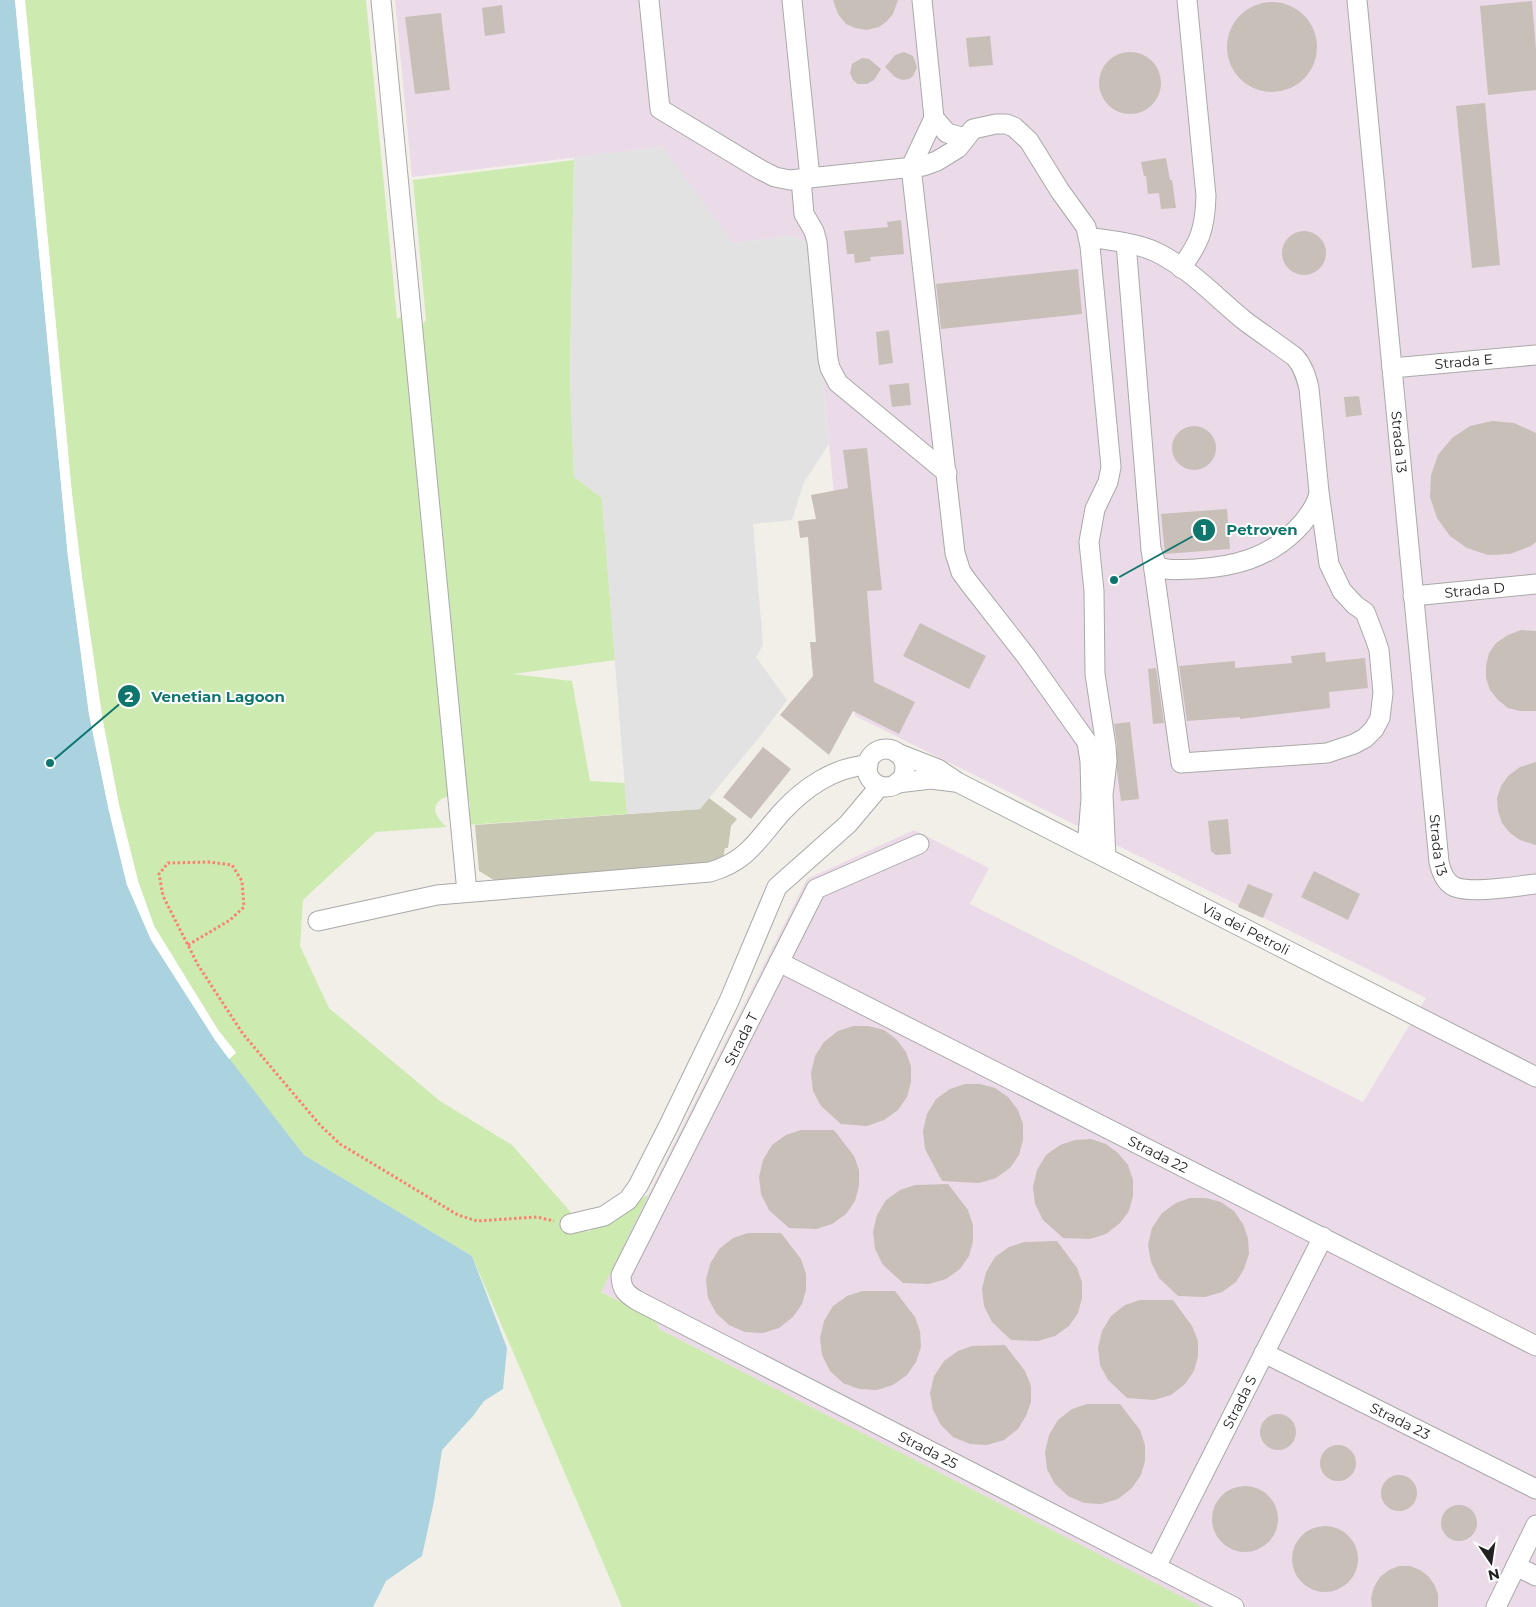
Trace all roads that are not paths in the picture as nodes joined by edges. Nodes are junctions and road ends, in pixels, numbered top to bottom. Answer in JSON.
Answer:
{"nodes":[{"id":1,"x":381,"y":0,"type":"edge"},
{"id":2,"x":649,"y":0,"type":"edge"},
{"id":3,"x":792,"y":0,"type":"edge"},
{"id":4,"x":922,"y":0,"type":"edge"},
{"id":5,"x":1187,"y":0,"type":"edge"},
{"id":6,"x":1357,"y":0,"type":"edge"},
{"id":7,"x":934,"y":118,"type":"junction"},
{"id":8,"x":965,"y":138,"type":"junction"},
{"id":9,"x":911,"y":167,"type":"junction"},
{"id":10,"x":805,"y":179,"type":"junction"},
{"id":11,"x":1089,"y":238,"type":"junction"},
{"id":12,"x":1126,"y":243,"type":"junction"},
{"id":13,"x":1181,"y":268,"type":"junction"},
{"id":14,"x":1536,"y":355,"type":"edge"},
{"id":15,"x":1392,"y":368,"type":"junction"},
{"id":16,"x":947,"y":473,"type":"junction"},
{"id":17,"x":1319,"y":494,"type":"junction"},
{"id":18,"x":1151,"y":549,"type":"junction"},
{"id":19,"x":1536,"y":584,"type":"edge"},
{"id":20,"x":1413,"y":596,"type":"junction"},
{"id":21,"x":898,"y":752,"type":"junction"},
{"id":22,"x":868,"y":765,"type":"junction"},
{"id":23,"x":957,"y":782,"type":"junction"},
{"id":24,"x":889,"y":784,"type":"junction"},
{"id":25,"x":919,"y":844,"type":"dead end"},
{"id":26,"x":1087,"y":848,"type":"junction"},
{"id":27,"x":1106,"y":858,"type":"junction"},
{"id":28,"x":1536,"y":884,"type":"edge"},
{"id":29,"x":466,"y":892,"type":"junction"},
{"id":30,"x":318,"y":921,"type":"dead end"},
{"id":31,"x":779,"y":962,"type":"junction"},
{"id":32,"x":1536,"y":1077,"type":"edge"},
{"id":33,"x":570,"y":1224,"type":"road end"},
{"id":34,"x":1323,"y":1237,"type":"junction"},
{"id":35,"x":624,"y":1291,"type":"joint"},
{"id":36,"x":1536,"y":1346,"type":"edge"},
{"id":37,"x":1264,"y":1353,"type":"junction"},
{"id":38,"x":1536,"y":1490,"type":"edge"},
{"id":39,"x":1536,"y":1525,"type":"edge"},
{"id":40,"x":1516,"y":1566,"type":"junction"},
{"id":41,"x":1156,"y":1567,"type":"junction"},
{"id":42,"x":1536,"y":1576,"type":"edge"},
{"id":43,"x":1234,"y":1607,"type":"edge"},
{"id":44,"x":1496,"y":1607,"type":"edge"}],
"edges":[{"from":1,"to":29,"type":"street"},
{"from":2,"to":10,"type":"street"},
{"from":3,"to":10,"type":"street"},
{"from":4,"to":7,"type":"street"},
{"from":5,"to":13,"type":"street"},
{"from":6,"to":15,"type":"street","name":"Strada 13"},
{"from":7,"to":8,"type":"street"},
{"from":7,"to":9,"type":"street"},
{"from":8,"to":9,"type":"street"},
{"from":8,"to":11,"type":"street"},
{"from":9,"to":10,"type":"street"},
{"from":9,"to":16,"type":"street"},
{"from":10,"to":16,"type":"street"},
{"from":11,"to":12,"type":"street"},
{"from":11,"to":27,"type":"street"},
{"from":12,"to":13,"type":"street"},
{"from":12,"to":18,"type":"street"},
{"from":13,"to":17,"type":"street"},
{"from":14,"to":15,"type":"street","name":"Strada E"},
{"from":15,"to":20,"type":"street","name":"Strada 13"},
{"from":16,"to":26,"type":"street"},
{"from":17,"to":18,"type":"street"},
{"from":17,"to":18,"type":"street"},
{"from":19,"to":20,"type":"street","name":"Strada D"},
{"from":20,"to":28,"type":"street","name":"Strada 13"},
{"from":21,"to":22,"type":"street"},
{"from":21,"to":23,"type":"street","name":"Via dei Petroli"},
{"from":21,"to":24,"type":"street"},
{"from":22,"to":24,"type":"street"},
{"from":22,"to":29,"type":"street"},
{"from":23,"to":24,"type":"street","name":"Via dei Petroli"},
{"from":23,"to":26,"type":"street","name":"Via dei Petroli"},
{"from":24,"to":33,"type":"street"},
{"from":25,"to":31,"type":"street","name":"Strada T"},
{"from":26,"to":27,"type":"street","name":"Via dei Petroli"},
{"from":27,"to":32,"type":"street","name":"Via dei Petroli"},
{"from":29,"to":30,"type":"street"},
{"from":31,"to":34,"type":"street","name":"Strada 22"},
{"from":31,"to":35,"type":"street","name":"Strada T"},
{"from":34,"to":36,"type":"street","name":"Strada 22"},
{"from":34,"to":37,"type":"street","name":"Strada S"},
{"from":35,"to":41,"type":"street","name":"Strada 25"},
{"from":37,"to":38,"type":"street","name":"Strada 23"},
{"from":37,"to":41,"type":"street","name":"Strada S"},
{"from":39,"to":40,"type":"street"},
{"from":40,"to":42,"type":"street"},
{"from":40,"to":44,"type":"street"},
{"from":41,"to":43,"type":"street","name":"Strada 25"}]}
